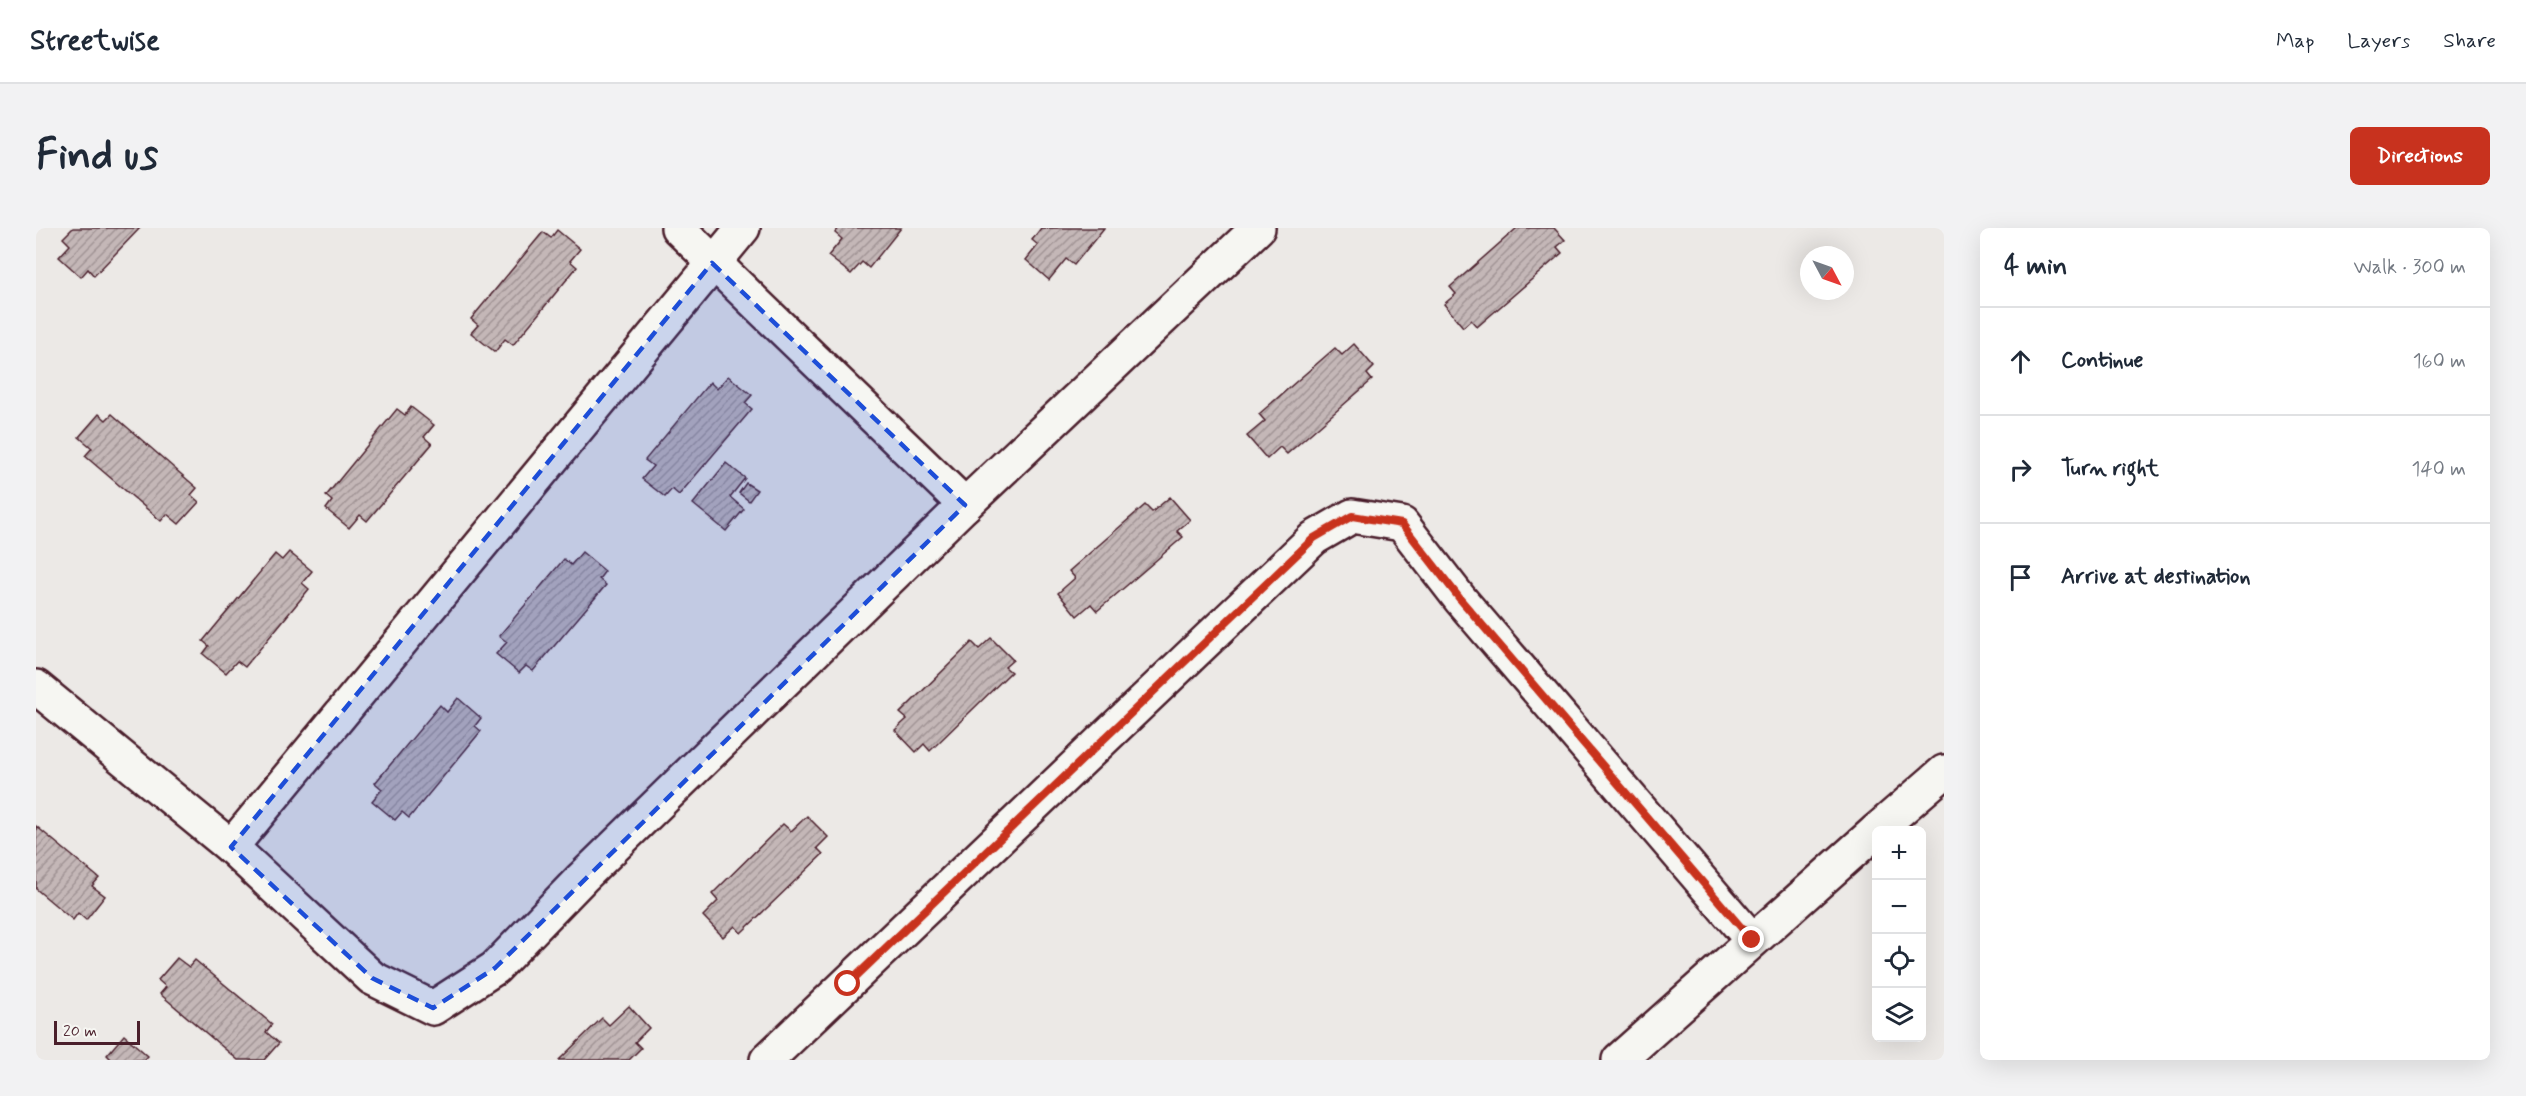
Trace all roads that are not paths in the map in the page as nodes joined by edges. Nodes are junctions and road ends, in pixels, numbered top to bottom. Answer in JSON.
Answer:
{"nodes":[{"id":1,"x":678,"y":228,"type":"edge"},
{"id":2,"x":743,"y":228,"type":"edge"},
{"id":3,"x":1258,"y":228,"type":"edge"},
{"id":4,"x":712,"y":263,"type":"junction"},
{"id":5,"x":965,"y":505,"type":"junction"},
{"id":6,"x":36,"y":687,"type":"edge"},
{"id":7,"x":1944,"y":772,"type":"edge"},
{"id":8,"x":1883,"y":826,"type":"edge"},
{"id":9,"x":1872,"y":835,"type":"edge"},
{"id":10,"x":231,"y":847,"type":"junction"},
{"id":11,"x":1752,"y":940,"type":"junction"},
{"id":12,"x":767,"y":1060,"type":"edge"},
{"id":13,"x":1619,"y":1060,"type":"edge"}],
"edges":[{"from":1,"to":4,"type":"street"},
{"from":2,"to":4,"type":"street"},
{"from":3,"to":5,"type":"street"},
{"from":4,"to":5,"type":"street"},
{"from":4,"to":10,"type":"street"},
{"from":5,"to":10,"type":"street"},
{"from":6,"to":10,"type":"street"},
{"from":7,"to":8,"type":"street"},
{"from":9,"to":11,"type":"street"},
{"from":11,"to":12,"type":"street"},
{"from":11,"to":13,"type":"street"}]}
